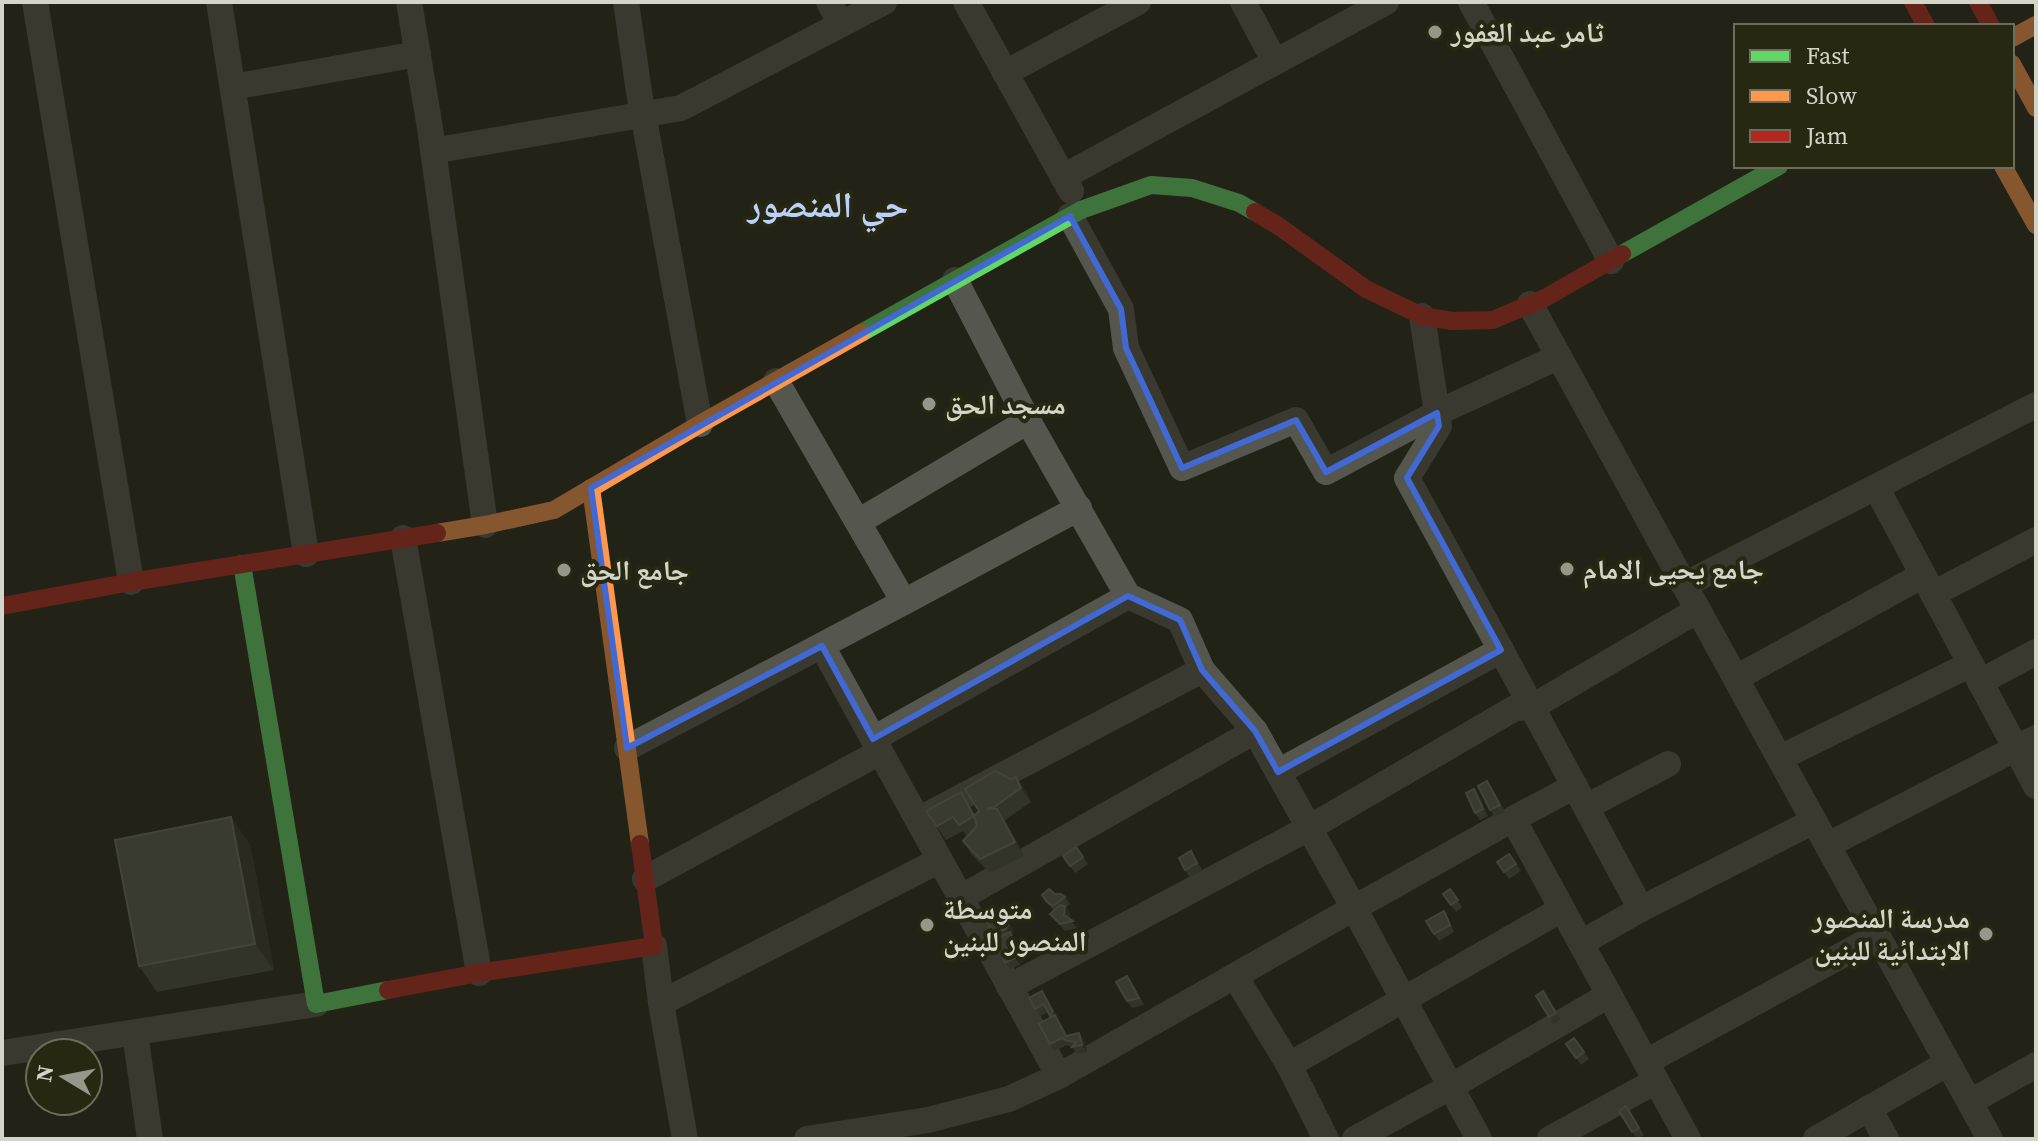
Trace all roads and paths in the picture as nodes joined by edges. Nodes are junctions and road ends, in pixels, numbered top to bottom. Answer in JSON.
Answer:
{"nodes":[{"id":1,"x":35,"y":2,"type":"edge"},
{"id":2,"x":219,"y":2,"type":"edge"},
{"id":3,"x":409,"y":2,"type":"edge"},
{"id":4,"x":652,"y":2,"type":"edge"},
{"id":5,"x":884,"y":2,"type":"edge"},
{"id":6,"x":966,"y":2,"type":"edge"},
{"id":7,"x":1138,"y":2,"type":"edge"},
{"id":8,"x":1243,"y":2,"type":"edge"},
{"id":9,"x":1386,"y":2,"type":"edge"},
{"id":10,"x":1471,"y":2,"type":"edge"},
{"id":11,"x":1913,"y":2,"type":"edge"},
{"id":12,"x":1978,"y":2,"type":"edge"},
{"id":13,"x":627,"y":8,"type":"edge"},
{"id":14,"x":835,"y":13,"type":"edge"},
{"id":15,"x":1925,"y":24,"type":"edge"},
{"id":16,"x":1990,"y":24,"type":"edge"},
{"id":17,"x":2036,"y":25,"type":"edge"},
{"id":18,"x":2014,"y":37,"type":"edge"},
{"id":19,"x":418,"y":54,"type":"junction"},
{"id":20,"x":1275,"y":62,"type":"junction"},
{"id":21,"x":2014,"y":68,"type":"edge"},
{"id":22,"x":1005,"y":73,"type":"junction"},
{"id":23,"x":233,"y":87,"type":"junction"},
{"id":24,"x":2036,"y":108,"type":"edge"},
{"id":25,"x":644,"y":116,"type":"junction"},
{"id":26,"x":433,"y":151,"type":"junction"},
{"id":27,"x":1775,"y":168,"type":"edge"},
{"id":28,"x":2004,"y":168,"type":"edge"},
{"id":29,"x":1063,"y":177,"type":"junction"},
{"id":30,"x":1075,"y":213,"type":"junction"},
{"id":31,"x":2036,"y":225,"type":"edge"},
{"id":32,"x":1611,"y":261,"type":"junction"},
{"id":33,"x":955,"y":280,"type":"junction"},
{"id":34,"x":1530,"y":304,"type":"junction"},
{"id":35,"x":1422,"y":316,"type":"junction"},
{"id":36,"x":1558,"y":357,"type":"junction"},
{"id":37,"x":776,"y":381,"type":"junction"},
{"id":38,"x":2036,"y":405,"type":"edge"},
{"id":39,"x":1437,"y":413,"type":"junction"},
{"id":40,"x":1028,"y":421,"type":"junction"},
{"id":41,"x":700,"y":424,"type":"junction"},
{"id":42,"x":1876,"y":487,"type":"junction"},
{"id":43,"x":591,"y":488,"type":"junction"},
{"id":44,"x":1079,"y":508,"type":"junction"},
{"id":45,"x":858,"y":522,"type":"junction"},
{"id":46,"x":485,"y":525,"type":"junction"},
{"id":47,"x":403,"y":538,"type":"junction"},
{"id":48,"x":2036,"y":540,"type":"edge"},
{"id":49,"x":306,"y":554,"type":"junction"},
{"id":50,"x":242,"y":564,"type":"junction"},
{"id":51,"x":131,"y":582,"type":"junction"},
{"id":52,"x":1928,"y":584,"type":"junction"},
{"id":53,"x":1684,"y":585,"type":"junction"},
{"id":54,"x":1128,"y":596,"type":"junction"},
{"id":55,"x":904,"y":602,"type":"junction"},
{"id":56,"x":2,"y":606,"type":"edge"},
{"id":57,"x":1698,"y":610,"type":"junction"},
{"id":58,"x":822,"y":646,"type":"junction"},
{"id":59,"x":1501,"y":650,"type":"junction"},
{"id":60,"x":2036,"y":652,"type":"edge"},
{"id":61,"x":1202,"y":670,"type":"junction"},
{"id":62,"x":1975,"y":673,"type":"junction"},
{"id":63,"x":1736,"y":678,"type":"junction"},
{"id":64,"x":1532,"y":707,"type":"junction"},
{"id":65,"x":1255,"y":731,"type":"junction"},
{"id":66,"x":2026,"y":743,"type":"edge"},
{"id":67,"x":877,"y":745,"type":"junction"},
{"id":68,"x":627,"y":748,"type":"junction"},
{"id":69,"x":1780,"y":758,"type":"junction"},
{"id":70,"x":1668,"y":764,"type":"dead end"},
{"id":71,"x":1278,"y":772,"type":"junction"},
{"id":72,"x":2036,"y":786,"type":"edge"},
{"id":73,"x":1580,"y":797,"type":"junction"},
{"id":74,"x":1513,"y":819,"type":"junction"},
{"id":75,"x":918,"y":820,"type":"junction"},
{"id":76,"x":1814,"y":821,"type":"junction"},
{"id":77,"x":1309,"y":828,"type":"junction"},
{"id":78,"x":1828,"y":845,"type":"junction"},
{"id":79,"x":940,"y":860,"type":"junction"},
{"id":80,"x":645,"y":879,"type":"junction"},
{"id":81,"x":960,"y":898,"type":"junction"},
{"id":82,"x":1354,"y":908,"type":"junction"},
{"id":83,"x":1562,"y":909,"type":"junction"},
{"id":84,"x":1641,"y":909,"type":"junction"},
{"id":85,"x":1877,"y":936,"type":"junction"},
{"id":86,"x":1581,"y":943,"type":"junction"},
{"id":87,"x":654,"y":946,"type":"junction"},
{"id":88,"x":479,"y":973,"type":"junction"},
{"id":89,"x":1235,"y":976,"type":"junction"},
{"id":90,"x":1009,"y":987,"type":"junction"},
{"id":91,"x":1609,"y":995,"type":"junction"},
{"id":92,"x":1403,"y":999,"type":"junction"},
{"id":93,"x":661,"y":1003,"type":"junction"},
{"id":94,"x":316,"y":1004,"type":"junction"},
{"id":95,"x":135,"y":1033,"type":"junction"},
{"id":96,"x":2,"y":1053,"type":"edge"},
{"id":97,"x":1948,"y":1063,"type":"junction"},
{"id":98,"x":1289,"y":1065,"type":"junction"},
{"id":99,"x":2036,"y":1065,"type":"edge"},
{"id":100,"x":1651,"y":1072,"type":"junction"},
{"id":101,"x":1059,"y":1076,"type":"junction"},
{"id":102,"x":1450,"y":1087,"type":"junction"},
{"id":103,"x":1970,"y":1102,"type":"junction"},
{"id":104,"x":1869,"y":1108,"type":"junction"},
{"id":105,"x":150,"y":1139,"type":"edge"},
{"id":106,"x":685,"y":1139,"type":"edge"},
{"id":107,"x":807,"y":1139,"type":"edge"},
{"id":108,"x":1326,"y":1139,"type":"edge"},
{"id":109,"x":1355,"y":1139,"type":"edge"},
{"id":110,"x":1479,"y":1139,"type":"edge"},
{"id":111,"x":1550,"y":1139,"type":"edge"},
{"id":112,"x":1688,"y":1139,"type":"edge"},
{"id":113,"x":1816,"y":1139,"type":"edge"},
{"id":114,"x":1886,"y":1139,"type":"edge"},
{"id":115,"x":1990,"y":1139,"type":"edge"}],
"edges":[{"from":1,"to":51,"type":"street"},
{"from":2,"to":23,"type":"street"},
{"from":3,"to":19,"type":"street"},
{"from":4,"to":13,"type":"street"},
{"from":5,"to":14,"type":"street"},
{"from":6,"to":22,"type":"street"},
{"from":7,"to":22,"type":"street"},
{"from":8,"to":20,"type":"street"},
{"from":9,"to":20,"type":"street"},
{"from":10,"to":32,"type":"street"},
{"from":11,"to":15,"type":"street"},
{"from":12,"to":16,"type":"street"},
{"from":13,"to":25,"type":"street"},
{"from":14,"to":25,"type":"street"},
{"from":17,"to":18,"type":"street"},
{"from":19,"to":23,"type":"street"},
{"from":19,"to":26,"type":"street"},
{"from":20,"to":29,"type":"street"},
{"from":21,"to":24,"type":"street"},
{"from":22,"to":29,"type":"street"},
{"from":23,"to":49,"type":"street"},
{"from":25,"to":26,"type":"street"},
{"from":25,"to":41,"type":"street"},
{"from":26,"to":46,"type":"street"},
{"from":27,"to":32,"type":"street"},
{"from":28,"to":31,"type":"street"},
{"from":29,"to":30,"type":"street"},
{"from":30,"to":33,"type":"street"},
{"from":30,"to":35,"type":"street"},
{"from":30,"to":39,"type":"street"},
{"from":32,"to":34,"type":"street"},
{"from":33,"to":37,"type":"street"},
{"from":33,"to":40,"type":"street"},
{"from":34,"to":35,"type":"street"},
{"from":34,"to":36,"type":"street"},
{"from":35,"to":39,"type":"street"},
{"from":36,"to":39,"type":"street"},
{"from":36,"to":53,"type":"street"},
{"from":37,"to":41,"type":"street"},
{"from":37,"to":45,"type":"street"},
{"from":38,"to":42,"type":"street"},
{"from":39,"to":59,"type":"street"},
{"from":40,"to":44,"type":"street"},
{"from":40,"to":45,"type":"street"},
{"from":41,"to":43,"type":"street"},
{"from":42,"to":52,"type":"street"},
{"from":42,"to":53,"type":"street"},
{"from":43,"to":46,"type":"street"},
{"from":43,"to":68,"type":"street"},
{"from":44,"to":54,"type":"street"},
{"from":44,"to":55,"type":"street"},
{"from":45,"to":55,"type":"street"},
{"from":46,"to":47,"type":"street"},
{"from":47,"to":49,"type":"street"},
{"from":47,"to":88,"type":"street"},
{"from":48,"to":52,"type":"street"},
{"from":49,"to":50,"type":"street"},
{"from":50,"to":51,"type":"street"},
{"from":50,"to":94,"type":"street"},
{"from":51,"to":56,"type":"street"},
{"from":52,"to":62,"type":"street"},
{"from":52,"to":63,"type":"street"},
{"from":53,"to":57,"type":"street"},
{"from":54,"to":61,"type":"street"},
{"from":54,"to":67,"type":"street"},
{"from":55,"to":58,"type":"street"},
{"from":57,"to":63,"type":"street"},
{"from":57,"to":64,"type":"street"},
{"from":58,"to":67,"type":"street"},
{"from":58,"to":68,"type":"street"},
{"from":59,"to":64,"type":"street"},
{"from":59,"to":71,"type":"street"},
{"from":60,"to":62,"type":"street"},
{"from":61,"to":65,"type":"street"},
{"from":61,"to":75,"type":"street"},
{"from":62,"to":66,"type":"street"},
{"from":62,"to":69,"type":"street"},
{"from":63,"to":69,"type":"street"},
{"from":64,"to":73,"type":"street"},
{"from":64,"to":77,"type":"street"},
{"from":65,"to":71,"type":"street"},
{"from":65,"to":81,"type":"street"},
{"from":66,"to":72,"type":"street"},
{"from":66,"to":78,"type":"street"},
{"from":67,"to":75,"type":"street"},
{"from":67,"to":80,"type":"street"},
{"from":68,"to":80,"type":"street"},
{"from":69,"to":76,"type":"street"},
{"from":70,"to":73,"type":"street"},
{"from":71,"to":77,"type":"street"},
{"from":73,"to":74,"type":"street"},
{"from":73,"to":84,"type":"street"},
{"from":74,"to":82,"type":"street"},
{"from":74,"to":83,"type":"street"},
{"from":75,"to":79,"type":"street"},
{"from":76,"to":78,"type":"street"},
{"from":76,"to":84,"type":"street"},
{"from":77,"to":82,"type":"street"},
{"from":77,"to":90,"type":"street"},
{"from":78,"to":85,"type":"street"},
{"from":79,"to":81,"type":"street"},
{"from":79,"to":93,"type":"street"},
{"from":80,"to":87,"type":"street"},
{"from":81,"to":90,"type":"street"},
{"from":82,"to":89,"type":"street"},
{"from":82,"to":92,"type":"street"},
{"from":83,"to":86,"type":"street"},
{"from":83,"to":92,"type":"street"},
{"from":84,"to":86,"type":"street"},
{"from":85,"to":97,"type":"street"},
{"from":85,"to":100,"type":"street"},
{"from":86,"to":91,"type":"street"},
{"from":87,"to":88,"type":"street"},
{"from":87,"to":93,"type":"street"},
{"from":88,"to":94,"type":"street"},
{"from":89,"to":98,"type":"street"},
{"from":89,"to":101,"type":"street"},
{"from":90,"to":101,"type":"street"},
{"from":91,"to":100,"type":"street"},
{"from":91,"to":102,"type":"street"},
{"from":92,"to":98,"type":"street"},
{"from":92,"to":102,"type":"street"},
{"from":93,"to":106,"type":"street"},
{"from":94,"to":95,"type":"street"},
{"from":95,"to":96,"type":"street"},
{"from":95,"to":105,"type":"street"},
{"from":97,"to":103,"type":"street"},
{"from":97,"to":104,"type":"street"},
{"from":98,"to":108,"type":"street"},
{"from":99,"to":103,"type":"street"},
{"from":100,"to":111,"type":"street"},
{"from":100,"to":112,"type":"street"},
{"from":101,"to":107,"type":"street"},
{"from":102,"to":109,"type":"street"},
{"from":102,"to":110,"type":"street"},
{"from":103,"to":115,"type":"street"},
{"from":104,"to":113,"type":"street"},
{"from":104,"to":114,"type":"street"}]}
